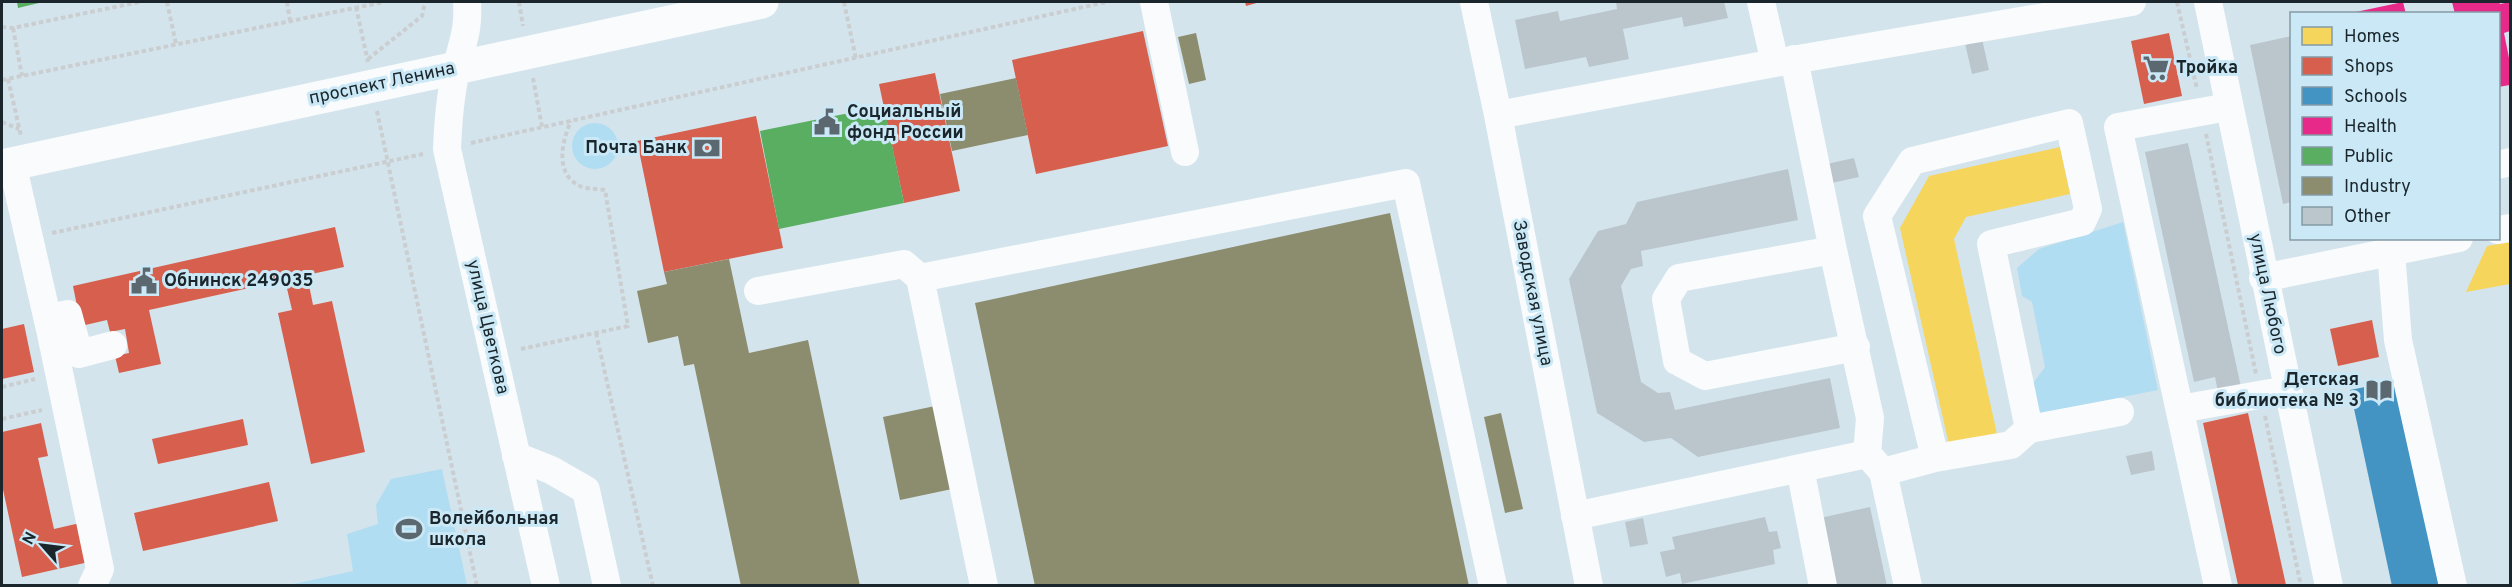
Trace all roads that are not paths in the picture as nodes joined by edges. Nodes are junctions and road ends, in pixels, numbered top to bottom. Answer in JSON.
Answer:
{"nodes":[{"id":1,"x":467,"y":2,"type":"edge"},
{"id":2,"x":762,"y":2,"type":"edge"},
{"id":3,"x":1154,"y":2,"type":"edge"},
{"id":4,"x":1474,"y":2,"type":"edge"},
{"id":5,"x":1761,"y":2,"type":"edge"},
{"id":6,"x":2132,"y":2,"type":"edge"},
{"id":7,"x":2208,"y":2,"type":"edge"},
{"id":8,"x":1785,"y":61,"type":"junction"},
{"id":9,"x":456,"y":68,"type":"junction"},
{"id":10,"x":2215,"y":109,"type":"junction"},
{"id":11,"x":1498,"y":115,"type":"junction"},
{"id":12,"x":1185,"y":152,"type":"dead end"},
{"id":13,"x":7,"y":164,"type":"edge"},
{"id":14,"x":2444,"y":240,"type":"edge"},
{"id":15,"x":2375,"y":249,"type":"edge"},
{"id":16,"x":1833,"y":250,"type":"junction"},
{"id":17,"x":920,"y":278,"type":"junction"},
{"id":18,"x":2264,"y":278,"type":"junction"},
{"id":19,"x":758,"y":291,"type":"dead end"},
{"id":20,"x":48,"y":318,"type":"junction"},
{"id":21,"x":113,"y":345,"type":"dead end"},
{"id":22,"x":1856,"y":347,"type":"junction"},
{"id":23,"x":2274,"y":393,"type":"junction"},
{"id":24,"x":2180,"y":409,"type":"junction"},
{"id":25,"x":2120,"y":412,"type":"dead end"},
{"id":26,"x":2029,"y":429,"type":"junction"},
{"id":27,"x":516,"y":456,"type":"junction"},
{"id":28,"x":1935,"y":458,"type":"junction"},
{"id":29,"x":1875,"y":463,"type":"junction"},
{"id":30,"x":1800,"y":468,"type":"junction"},
{"id":31,"x":1575,"y":516,"type":"junction"},
{"id":32,"x":92,"y":585,"type":"edge"},
{"id":33,"x":546,"y":585,"type":"edge"},
{"id":34,"x":607,"y":585,"type":"edge"},
{"id":35,"x":984,"y":585,"type":"edge"},
{"id":36,"x":1493,"y":585,"type":"edge"},
{"id":37,"x":1589,"y":585,"type":"edge"},
{"id":38,"x":1823,"y":585,"type":"edge"},
{"id":39,"x":1908,"y":585,"type":"edge"},
{"id":40,"x":2218,"y":585,"type":"edge"},
{"id":41,"x":2329,"y":585,"type":"edge"},
{"id":42,"x":2453,"y":585,"type":"edge"}],
"edges":[{"from":1,"to":9,"type":"street","name":"улица Цветкова"},
{"from":2,"to":9,"type":"main road","name":"проспект Ленина"},
{"from":3,"to":12,"type":"street"},
{"from":4,"to":11,"type":"street","name":"Заводская улица"},
{"from":5,"to":8,"type":"street"},
{"from":6,"to":8,"type":"street"},
{"from":7,"to":10,"type":"street","name":"улица Любого"},
{"from":8,"to":11,"type":"street"},
{"from":8,"to":16,"type":"street"},
{"from":9,"to":13,"type":"main road","name":"проспект Ленина"},
{"from":9,"to":27,"type":"street","name":"улица Цветкова"},
{"from":10,"to":18,"type":"street","name":"улица Любого"},
{"from":10,"to":24,"type":"street"},
{"from":11,"to":31,"type":"street","name":"Заводская улица"},
{"from":13,"to":20,"type":"street"},
{"from":14,"to":15,"type":"street"},
{"from":15,"to":18,"type":"street"},
{"from":15,"to":42,"type":"street"},
{"from":16,"to":22,"type":"street"},
{"from":16,"to":22,"type":"street"},
{"from":17,"to":19,"type":"street"},
{"from":17,"to":35,"type":"street"},
{"from":17,"to":36,"type":"street"},
{"from":18,"to":23,"type":"street","name":"улица Любого"},
{"from":20,"to":21,"type":"street"},
{"from":20,"to":32,"type":"street"},
{"from":22,"to":29,"type":"street"},
{"from":23,"to":24,"type":"street"},
{"from":23,"to":41,"type":"street","name":"улица Любого"},
{"from":24,"to":40,"type":"street"},
{"from":25,"to":26,"type":"street"},
{"from":26,"to":28,"type":"street"},
{"from":26,"to":28,"type":"street"},
{"from":27,"to":33,"type":"street","name":"улица Цветкова"},
{"from":27,"to":34,"type":"street"},
{"from":28,"to":29,"type":"street"},
{"from":29,"to":30,"type":"street"},
{"from":29,"to":39,"type":"street"},
{"from":30,"to":31,"type":"street"},
{"from":30,"to":38,"type":"street"},
{"from":31,"to":37,"type":"street","name":"Заводская улица"}]}
